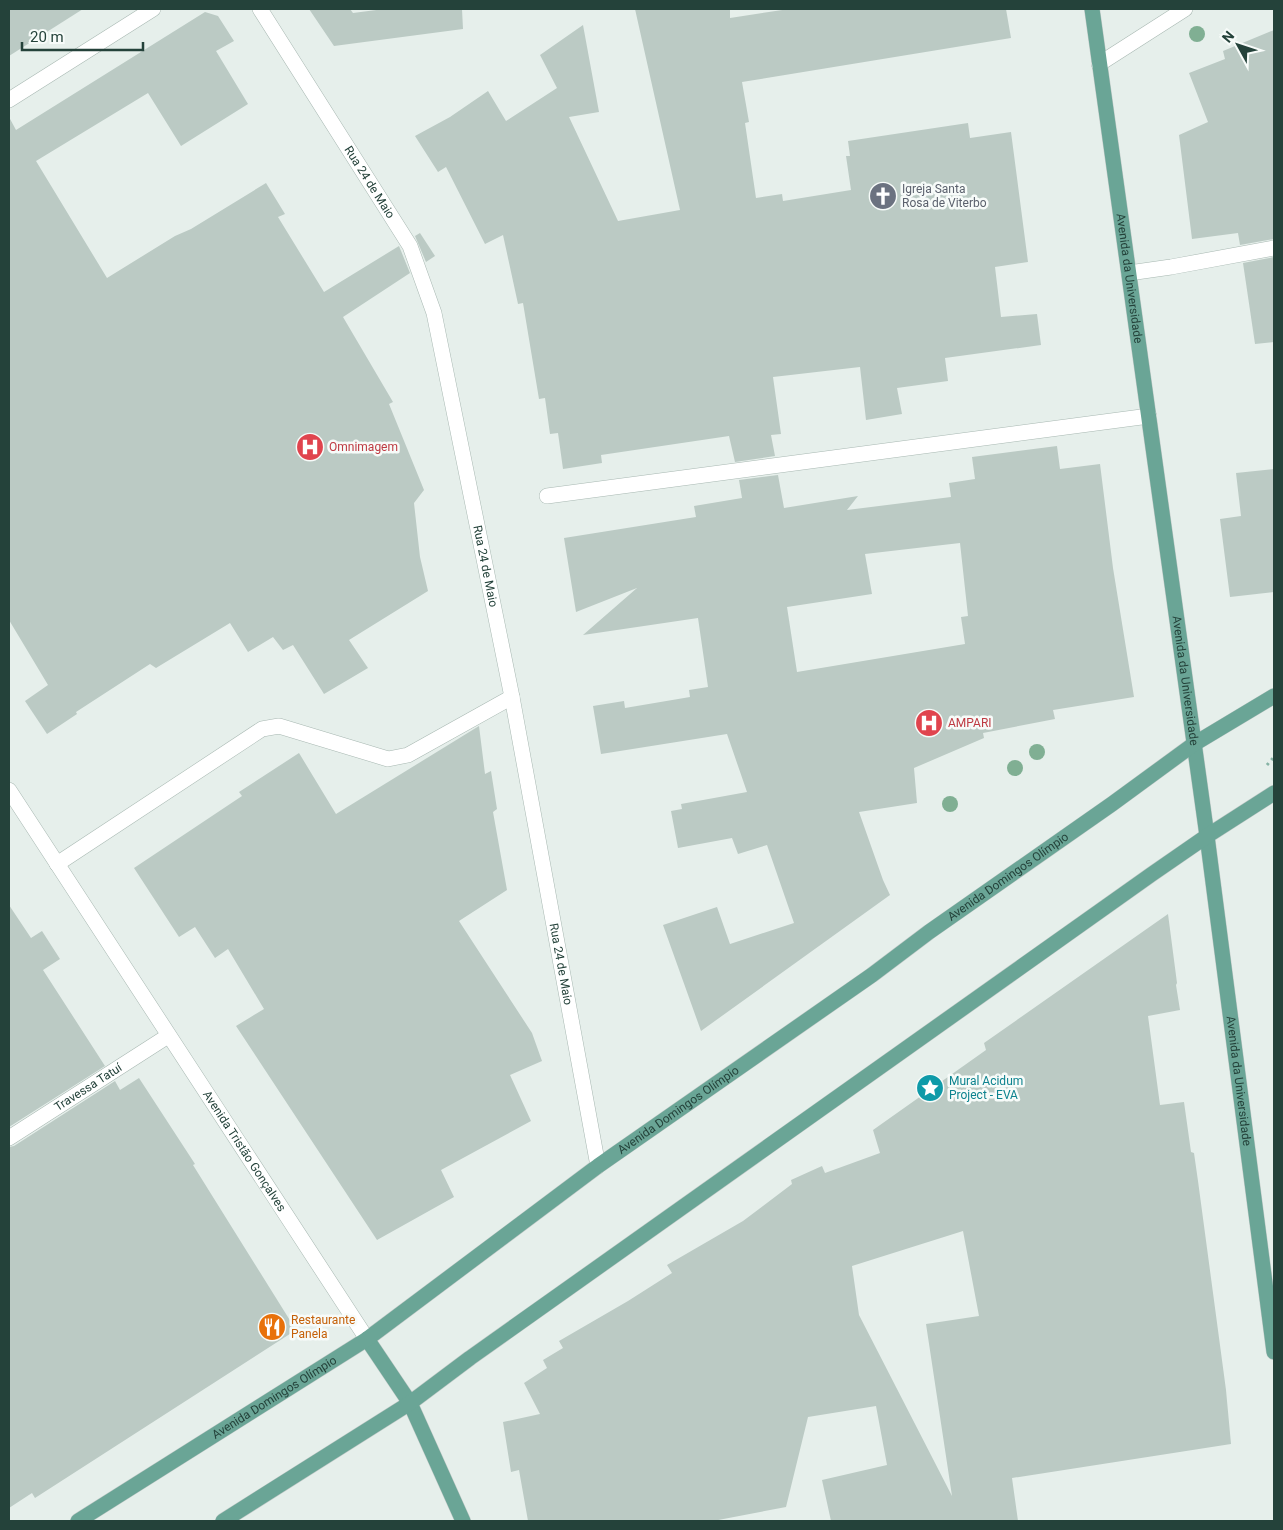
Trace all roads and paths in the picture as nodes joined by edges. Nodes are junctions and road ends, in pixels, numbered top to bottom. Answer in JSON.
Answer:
{"nodes":[{"id":1,"x":153,"y":9,"type":"edge"},
{"id":2,"x":260,"y":9,"type":"edge"},
{"id":3,"x":1092,"y":9,"type":"edge"},
{"id":4,"x":1185,"y":9,"type":"edge"},
{"id":5,"x":1099,"y":64,"type":"junction"},
{"id":6,"x":9,"y":100,"type":"edge"},
{"id":7,"x":1274,"y":248,"type":"edge"},
{"id":8,"x":1129,"y":273,"type":"junction"},
{"id":9,"x":1150,"y":416,"type":"junction"},
{"id":10,"x":547,"y":496,"type":"dead end"},
{"id":11,"x":1274,"y":696,"type":"edge"},
{"id":12,"x":512,"y":697,"type":"junction"},
{"id":13,"x":1194,"y":744,"type":"junction"},
{"id":14,"x":9,"y":790,"type":"edge"},
{"id":15,"x":1274,"y":793,"type":"edge"},
{"id":16,"x":1207,"y":836,"type":"junction"},
{"id":17,"x":57,"y":864,"type":"junction"},
{"id":18,"x":168,"y":1036,"type":"junction"},
{"id":19,"x":9,"y":1138,"type":"edge"},
{"id":20,"x":598,"y":1166,"type":"junction"},
{"id":21,"x":367,"y":1338,"type":"junction"},
{"id":22,"x":1274,"y":1352,"type":"edge"},
{"id":23,"x":410,"y":1403,"type":"junction"},
{"id":24,"x":78,"y":1521,"type":"edge"},
{"id":25,"x":223,"y":1521,"type":"edge"},
{"id":26,"x":464,"y":1521,"type":"edge"}],
"edges":[{"from":1,"to":6,"type":"street"},
{"from":2,"to":12,"type":"street","name":"Rua 24 de Maio"},
{"from":3,"to":5,"type":"main road","name":"Avenida da Universidade"},
{"from":4,"to":5,"type":"street"},
{"from":5,"to":8,"type":"main road","name":"Avenida da Universidade"},
{"from":7,"to":8,"type":"street"},
{"from":8,"to":9,"type":"main road","name":"Avenida da Universidade"},
{"from":9,"to":10,"type":"street"},
{"from":9,"to":13,"type":"main road","name":"Avenida da Universidade"},
{"from":11,"to":13,"type":"main road","name":"Avenida Domingos Olímpio"},
{"from":12,"to":17,"type":"street"},
{"from":12,"to":20,"type":"street","name":"Rua 24 de Maio"},
{"from":13,"to":16,"type":"main road","name":"Avenida da Universidade"},
{"from":13,"to":20,"type":"main road","name":"Avenida Domingos Olímpio"},
{"from":14,"to":17,"type":"street","name":"Avenida Tristão Gonçalves"},
{"from":15,"to":16,"type":"main road"},
{"from":16,"to":22,"type":"main road","name":"Avenida da Universidade"},
{"from":16,"to":23,"type":"main road"},
{"from":17,"to":18,"type":"street","name":"Avenida Tristão Gonçalves"},
{"from":18,"to":19,"type":"street","name":"Travessa Tatuí"},
{"from":18,"to":21,"type":"street","name":"Avenida Tristão Gonçalves"},
{"from":20,"to":21,"type":"main road","name":"Avenida Domingos Olímpio"},
{"from":21,"to":23,"type":"main road","name":"Avenida Tristão Gonçalves"},
{"from":21,"to":24,"type":"main road","name":"Avenida Domingos Olímpio"},
{"from":23,"to":25,"type":"main road"},
{"from":23,"to":26,"type":"main road","name":"Avenida Tristão Gonçalves"}]}
